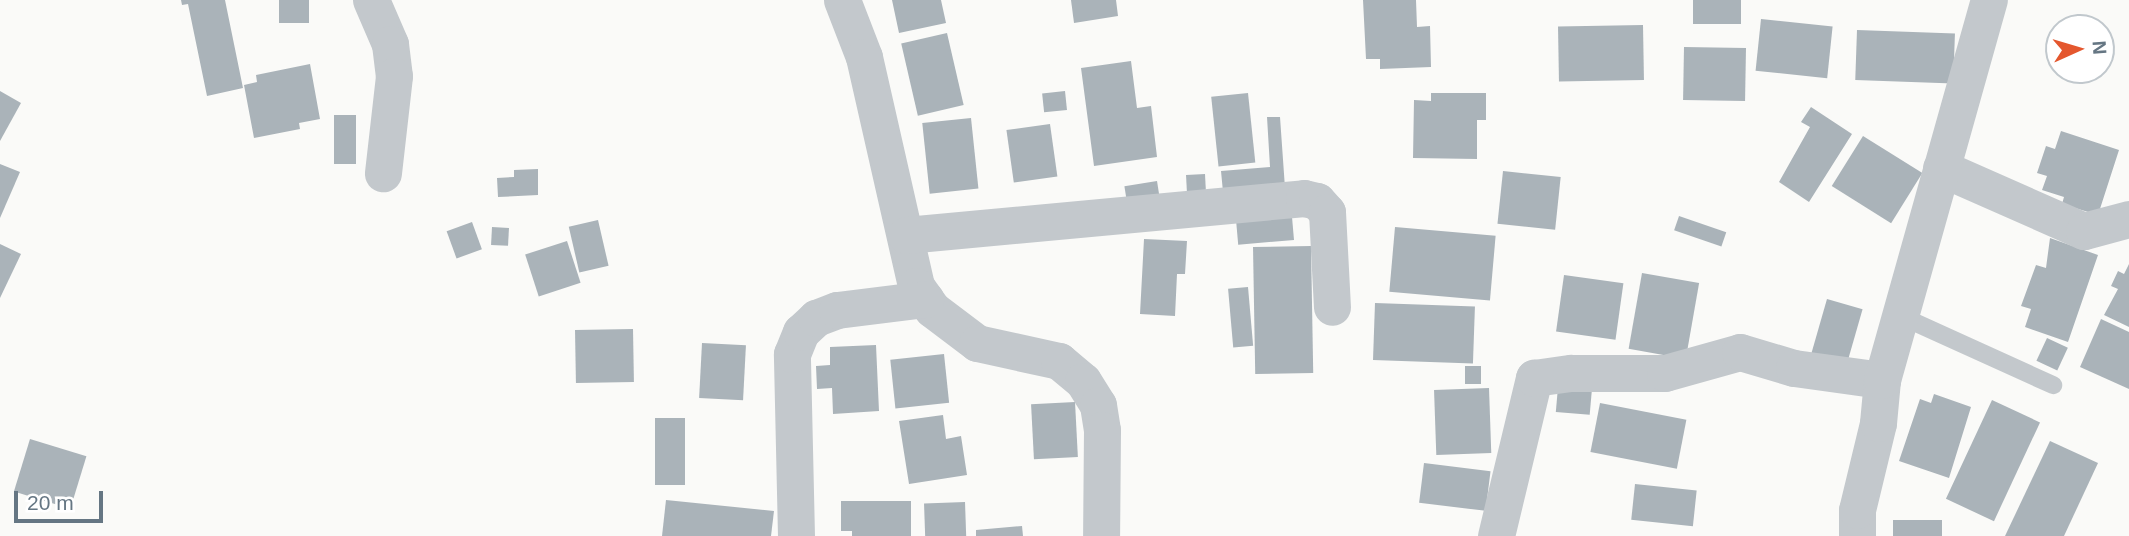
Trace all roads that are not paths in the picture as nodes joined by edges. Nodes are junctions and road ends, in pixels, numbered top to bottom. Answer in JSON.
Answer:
{"nodes":[{"id":1,"x":371,"y":0,"type":"edge"},
{"id":2,"x":842,"y":0,"type":"edge"},
{"id":3,"x":1989,"y":0,"type":"edge"},
{"id":4,"x":1941,"y":167,"type":"junction"},
{"id":5,"x":383,"y":173,"type":"dead end"},
{"id":6,"x":2129,"y":219,"type":"edge"},
{"id":7,"x":906,"y":235,"type":"junction"},
{"id":8,"x":925,"y":299,"type":"junction"},
{"id":9,"x":1332,"y":307,"type":"dead end"},
{"id":10,"x":1903,"y":317,"type":"junction"},
{"id":11,"x":1882,"y":380,"type":"junction"},
{"id":12,"x":2053,"y":385,"type":"dead end"},
{"id":13,"x":796,"y":536,"type":"edge"},
{"id":14,"x":1101,"y":536,"type":"edge"},
{"id":15,"x":1496,"y":536,"type":"edge"},
{"id":16,"x":1857,"y":536,"type":"edge"}],
"edges":[{"from":1,"to":5,"type":"street"},
{"from":2,"to":7,"type":"street"},
{"from":3,"to":4,"type":"street"},
{"from":4,"to":6,"type":"street"},
{"from":4,"to":10,"type":"street"},
{"from":7,"to":8,"type":"street"},
{"from":7,"to":9,"type":"street"},
{"from":8,"to":13,"type":"street"},
{"from":8,"to":14,"type":"street"},
{"from":10,"to":11,"type":"street"},
{"from":10,"to":12,"type":"lane"},
{"from":11,"to":15,"type":"street"},
{"from":11,"to":16,"type":"street"}]}
